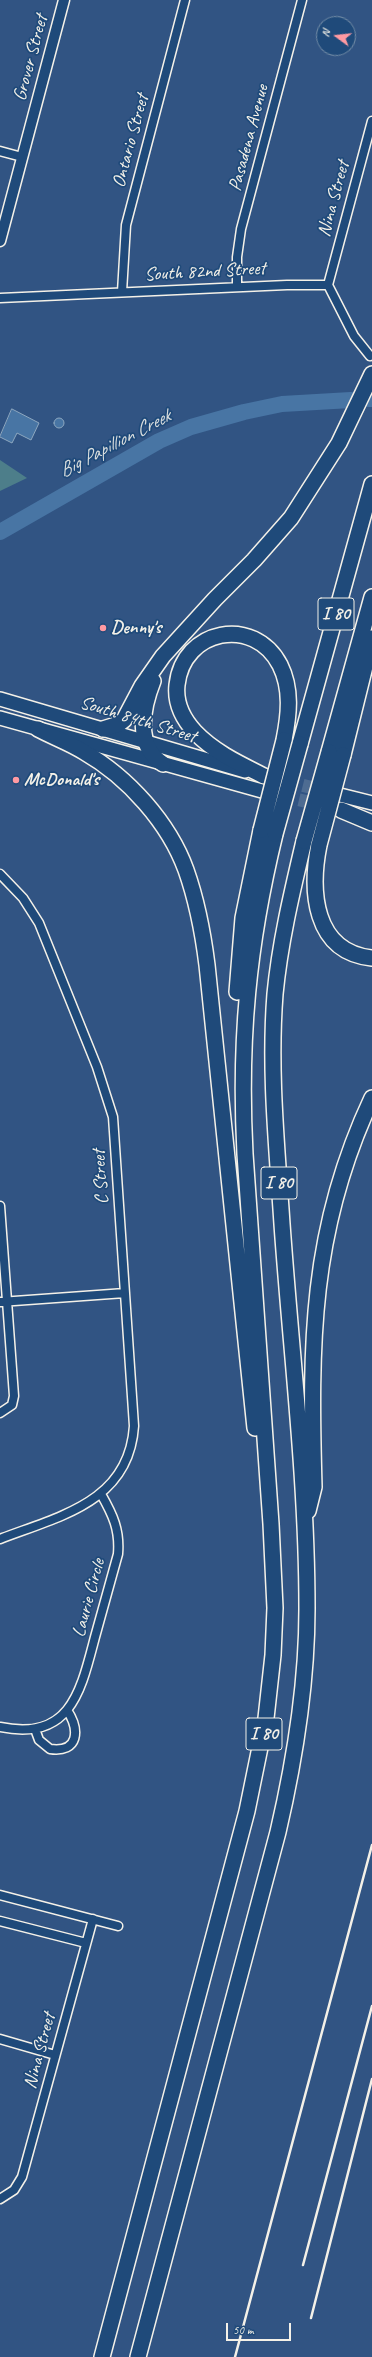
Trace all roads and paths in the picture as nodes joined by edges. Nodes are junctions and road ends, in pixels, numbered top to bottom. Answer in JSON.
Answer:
{"nodes":[{"id":1,"x":64,"y":0,"type":"edge"},
{"id":2,"x":185,"y":0,"type":"edge"},
{"id":3,"x":302,"y":0,"type":"edge"},
{"id":4,"x":372,"y":121,"type":"edge"},
{"id":5,"x":0,"y":152,"type":"edge"},
{"id":6,"x":22,"y":157,"type":"junction"},
{"id":7,"x":0,"y":241,"type":"edge"},
{"id":8,"x":328,"y":285,"type":"junction"},
{"id":9,"x":237,"y":287,"type":"junction"},
{"id":10,"x":122,"y":292,"type":"junction"},
{"id":11,"x":0,"y":298,"type":"edge"},
{"id":12,"x":370,"y":356,"type":"dead end"},
{"id":13,"x":372,"y":374,"type":"edge"},
{"id":14,"x":372,"y":484,"type":"edge"},
{"id":15,"x":372,"y":597,"type":"edge"},
{"id":16,"x":372,"y":638,"type":"edge"},
{"id":17,"x":175,"y":642,"type":"junction"},
{"id":18,"x":0,"y":699,"type":"edge"},
{"id":19,"x":0,"y":718,"type":"edge"},
{"id":20,"x":103,"y":728,"type":"junction"},
{"id":21,"x":38,"y":729,"type":"junction"},
{"id":22,"x":146,"y":741,"type":"junction"},
{"id":23,"x":336,"y":753,"type":"junction"},
{"id":24,"x":163,"y":764,"type":"junction"},
{"id":25,"x":265,"y":776,"type":"joint"},
{"id":26,"x":262,"y":791,"type":"tunnel mouth"},
{"id":27,"x":340,"y":795,"type":"tunnel mouth"},
{"id":28,"x":372,"y":803,"type":"edge"},
{"id":29,"x":339,"y":810,"type":"joint"},
{"id":30,"x":372,"y":818,"type":"edge"},
{"id":31,"x":372,"y":823,"type":"edge"},
{"id":32,"x":312,"y":843,"type":"junction"},
{"id":33,"x":0,"y":874,"type":"edge"},
{"id":34,"x":372,"y":958,"type":"edge"},
{"id":35,"x":243,"y":1092,"type":"junction"},
{"id":36,"x":372,"y":1098,"type":"edge"},
{"id":37,"x":0,"y":1206,"type":"edge"},
{"id":38,"x":125,"y":1293,"type":"junction"},
{"id":39,"x":3,"y":1302,"type":"edge"},
{"id":40,"x":0,"y":1413,"type":"edge"},
{"id":41,"x":101,"y":1494,"type":"junction"},
{"id":42,"x":304,"y":1527,"type":"junction"},
{"id":43,"x":0,"y":1539,"type":"edge"},
{"id":44,"x":275,"y":1608,"type":"junction"},
{"id":45,"x":68,"y":1710,"type":"junction"},
{"id":46,"x":0,"y":1727,"type":"edge"},
{"id":47,"x":35,"y":1729,"type":"junction"},
{"id":48,"x":0,"y":1895,"type":"edge"},
{"id":49,"x":92,"y":1919,"type":"junction"},
{"id":50,"x":0,"y":1921,"type":"edge"},
{"id":51,"x":118,"y":1926,"type":"dead end"},
{"id":52,"x":86,"y":1943,"type":"junction"},
{"id":53,"x":0,"y":2039,"type":"edge"},
{"id":54,"x":55,"y":2055,"type":"junction"},
{"id":55,"x":0,"y":2199,"type":"edge"},
{"id":56,"x":102,"y":2357,"type":"edge"},
{"id":57,"x":138,"y":2357,"type":"edge"}],
"edges":[{"from":1,"to":6,"type":"street","name":"Grover Street"},
{"from":2,"to":10,"type":"street","name":"Ontario Street"},
{"from":3,"to":9,"type":"street","name":"Pasadena Avenue"},
{"from":4,"to":8,"type":"street","name":"Nina Street"},
{"from":5,"to":6,"type":"street"},
{"from":6,"to":7,"type":"street","name":"Grover Street"},
{"from":8,"to":9,"type":"street","name":"South 82nd Street"},
{"from":8,"to":12,"type":"street"},
{"from":9,"to":10,"type":"street","name":"South 82nd Street"},
{"from":10,"to":11,"type":"street","name":"South 82nd Street"},
{"from":13,"to":17,"type":"highway"},
{"from":14,"to":35,"type":"highway","number":"I 80","bridge":true},
{"from":15,"to":23,"type":"highway","number":"I 80"},
{"from":16,"to":23,"type":"highway"},
{"from":17,"to":20,"type":"highway"},
{"from":17,"to":22,"type":"highway"},
{"from":18,"to":20,"type":"main road","name":"South 84th Street"},
{"from":19,"to":21,"type":"main road","name":"South 84th Street"},
{"from":20,"to":22,"type":"main road","name":"South 84th Street"},
{"from":21,"to":24,"type":"main road","name":"South 84th Street"},
{"from":21,"to":44,"type":"highway"},
{"from":22,"to":24,"type":"highway"},
{"from":22,"to":25,"type":"main road","name":"South 84th Street"},
{"from":23,"to":32,"type":"highway","number":"I 80","bridge":true},
{"from":24,"to":26,"type":"main road","name":"South 84th Street"},
{"from":25,"to":35,"type":"highway","bridge":true},
{"from":27,"to":28,"type":"main road"},
{"from":29,"to":30,"type":"main road"},
{"from":29,"to":31,"type":"highway"},
{"from":32,"to":34,"type":"highway"},
{"from":32,"to":42,"type":"highway","number":"I 80"},
{"from":33,"to":38,"type":"street","name":"C Street"},
{"from":35,"to":44,"type":"highway","number":"I 80"},
{"from":36,"to":42,"type":"highway"},
{"from":37,"to":39,"type":"street"},
{"from":38,"to":39,"type":"street"},
{"from":38,"to":41,"type":"street","name":"C Street"},
{"from":39,"to":40,"type":"street"},
{"from":41,"to":43,"type":"street","name":"C Street"},
{"from":41,"to":45,"type":"street","name":"Laurie Circle"},
{"from":42,"to":57,"type":"highway","number":"I 80"},
{"from":44,"to":56,"type":"highway","number":"I 80"},
{"from":45,"to":47,"type":"street","name":"Laurie Circle"},
{"from":45,"to":47,"type":"street"},
{"from":46,"to":47,"type":"street","name":"Laurie Circle"},
{"from":48,"to":49,"type":"street"},
{"from":49,"to":51,"type":"street"},
{"from":49,"to":52,"type":"street","name":"Nina Street"},
{"from":50,"to":52,"type":"street"},
{"from":52,"to":54,"type":"street","name":"Nina Street"},
{"from":53,"to":54,"type":"street"},
{"from":54,"to":55,"type":"street","name":"Nina Street"}]}
